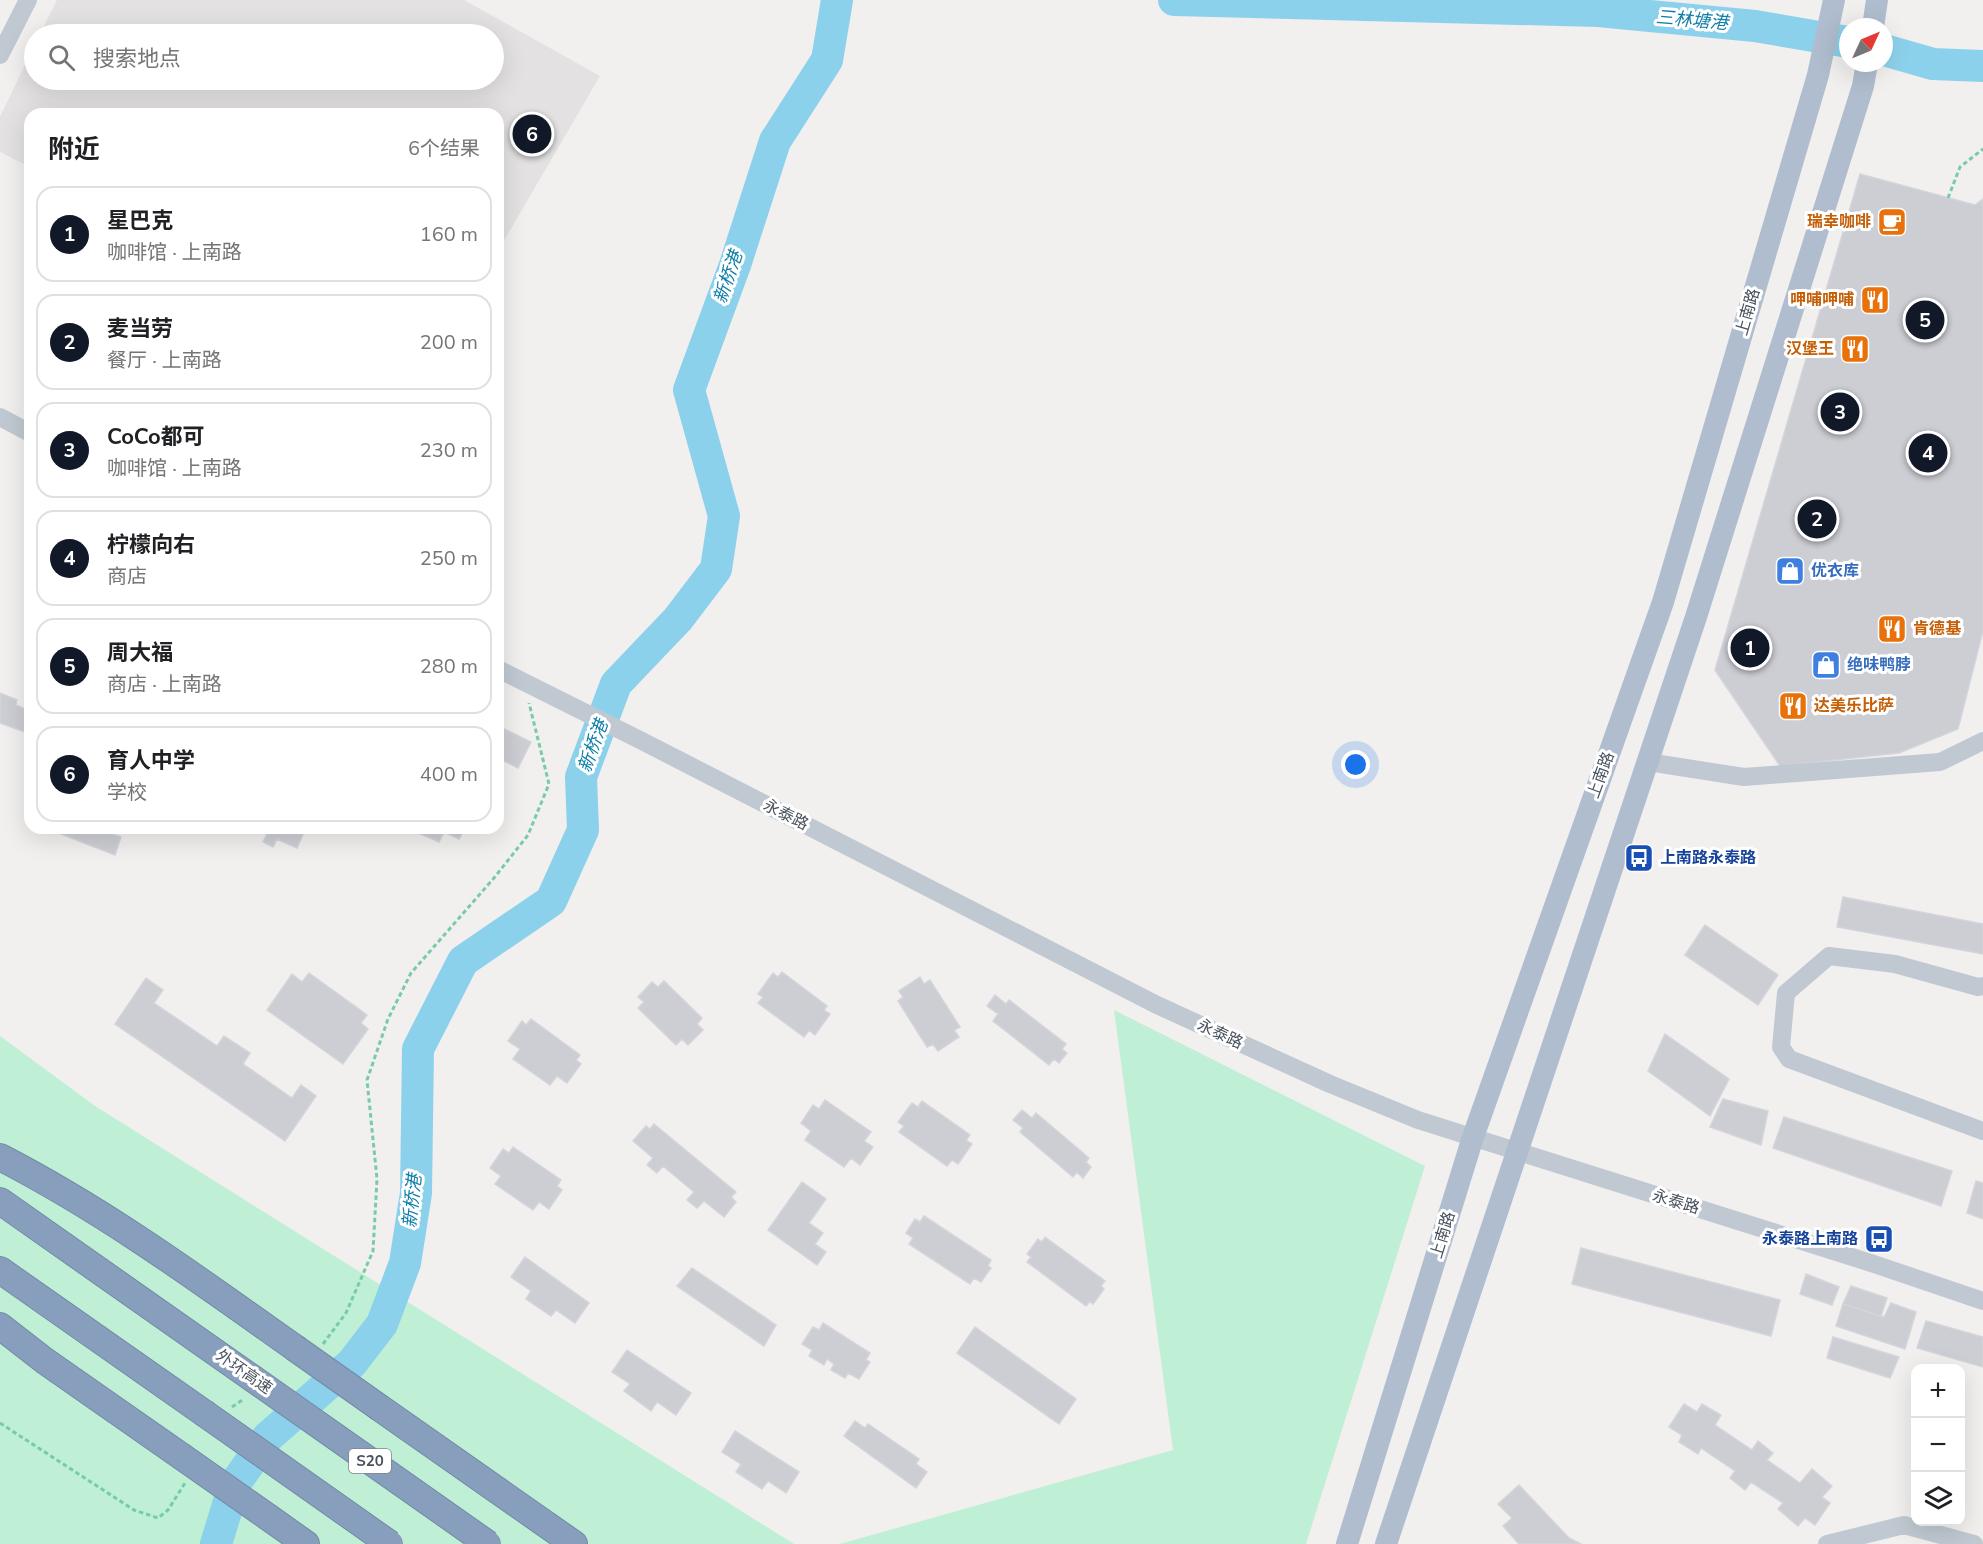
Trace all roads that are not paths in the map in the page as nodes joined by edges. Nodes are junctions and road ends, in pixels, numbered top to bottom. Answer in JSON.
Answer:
{"nodes":[{"id":1,"x":28,"y":0,"type":"edge"},
{"id":2,"x":1834,"y":0,"type":"edge"},
{"id":3,"x":1877,"y":0,"type":"edge"},
{"id":4,"x":1874,"y":18,"type":"edge"},
{"id":5,"x":0,"y":55,"type":"edge"},
{"id":6,"x":1865,"y":72,"type":"edge"},
{"id":7,"x":0,"y":417,"type":"edge"},
{"id":8,"x":24,"y":430,"type":"edge"},
{"id":9,"x":504,"y":672,"type":"edge"},
{"id":10,"x":1983,"y":741,"type":"edge"},
{"id":11,"x":1648,"y":762,"type":"junction"},
{"id":12,"x":1983,"y":986,"type":"edge"},
{"id":13,"x":1983,"y":1131,"type":"edge"},
{"id":14,"x":1473,"y":1137,"type":"junction"},
{"id":15,"x":1518,"y":1152,"type":"junction"},
{"id":16,"x":0,"y":1157,"type":"edge"},
{"id":17,"x":0,"y":1201,"type":"edge"},
{"id":18,"x":0,"y":1270,"type":"edge"},
{"id":19,"x":1983,"y":1301,"type":"edge"},
{"id":20,"x":0,"y":1326,"type":"edge"},
{"id":21,"x":306,"y":1544,"type":"edge"},
{"id":22,"x":390,"y":1544,"type":"edge"},
{"id":23,"x":488,"y":1544,"type":"edge"},
{"id":24,"x":574,"y":1544,"type":"edge"},
{"id":25,"x":1347,"y":1544,"type":"edge"},
{"id":26,"x":1386,"y":1544,"type":"edge"},
{"id":27,"x":1827,"y":1544,"type":"edge"},
{"id":28,"x":1974,"y":1544,"type":"edge"}],
"edges":[{"from":1,"to":5,"type":"street"},
{"from":2,"to":14,"type":"main road","name":"上南路"},
{"from":3,"to":4,"type":"main road"},
{"from":6,"to":11,"type":"main road"},
{"from":7,"to":8,"type":"street"},
{"from":9,"to":14,"type":"street","name":"永泰路"},
{"from":10,"to":11,"type":"street"},
{"from":11,"to":15,"type":"main road"},
{"from":12,"to":13,"type":"street"},
{"from":14,"to":15,"type":"street","name":"永泰路"},
{"from":14,"to":25,"type":"main road","name":"上南路"},
{"from":15,"to":19,"type":"street","name":"永泰路"},
{"from":15,"to":26,"type":"main road"},
{"from":16,"to":24,"type":"highway","bridge":true},
{"from":17,"to":23,"type":"highway","name":"外环高速","number":"S20","bridge":true},
{"from":18,"to":22,"type":"highway","bridge":true},
{"from":20,"to":21,"type":"highway","bridge":true},
{"from":27,"to":28,"type":"street"}]}
